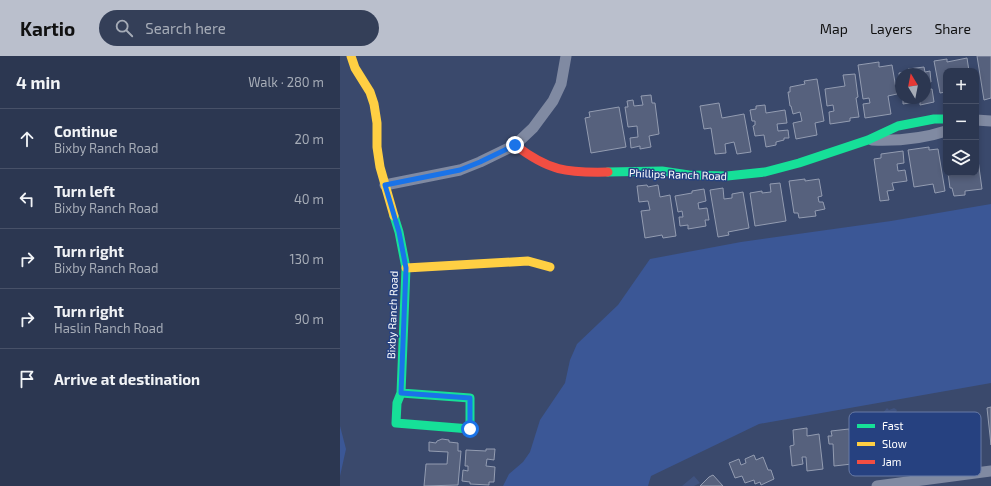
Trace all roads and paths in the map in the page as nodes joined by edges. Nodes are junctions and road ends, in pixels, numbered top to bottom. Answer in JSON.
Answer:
{"nodes":[{"id":1,"x":351,"y":56,"type":"edge"},
{"id":2,"x":566,"y":56,"type":"edge"},
{"id":3,"x":943,"y":119,"type":"edge"},
{"id":4,"x":979,"y":120,"type":"edge"},
{"id":5,"x":991,"y":121,"type":"edge"},
{"id":6,"x":943,"y":133,"type":"edge"},
{"id":7,"x":868,"y":140,"type":"junction"},
{"id":8,"x":515,"y":145,"type":"junction"},
{"id":9,"x":385,"y":185,"type":"junction"},
{"id":10,"x":550,"y":267,"type":"dead end"},
{"id":11,"x":406,"y":268,"type":"junction"},
{"id":12,"x":401,"y":393,"type":"junction"},
{"id":13,"x":991,"y":471,"type":"edge"},
{"id":14,"x":981,"y":472,"type":"edge"},
{"id":15,"x":955,"y":476,"type":"edge"},
{"id":16,"x":883,"y":486,"type":"edge"}],
"edges":[{"from":1,"to":9,"type":"street","name":"Bixby Ranch Road"},
{"from":2,"to":8,"type":"street"},
{"from":3,"to":7,"type":"street","name":"Phillips Ranch Road"},
{"from":4,"to":5,"type":"street"},
{"from":6,"to":7,"type":"street","name":"Phillips Ranch Road"},
{"from":7,"to":8,"type":"street","name":"Phillips Ranch Road"},
{"from":8,"to":9,"type":"street"},
{"from":9,"to":11,"type":"street","name":"Bixby Ranch Road"},
{"from":10,"to":11,"type":"street"},
{"from":11,"to":12,"type":"street","name":"Bixby Ranch Road"},
{"from":12,"to":12,"type":"street","name":"Bixby Ranch Road"},
{"from":13,"to":14,"type":"street"},
{"from":15,"to":16,"type":"street"}]}
